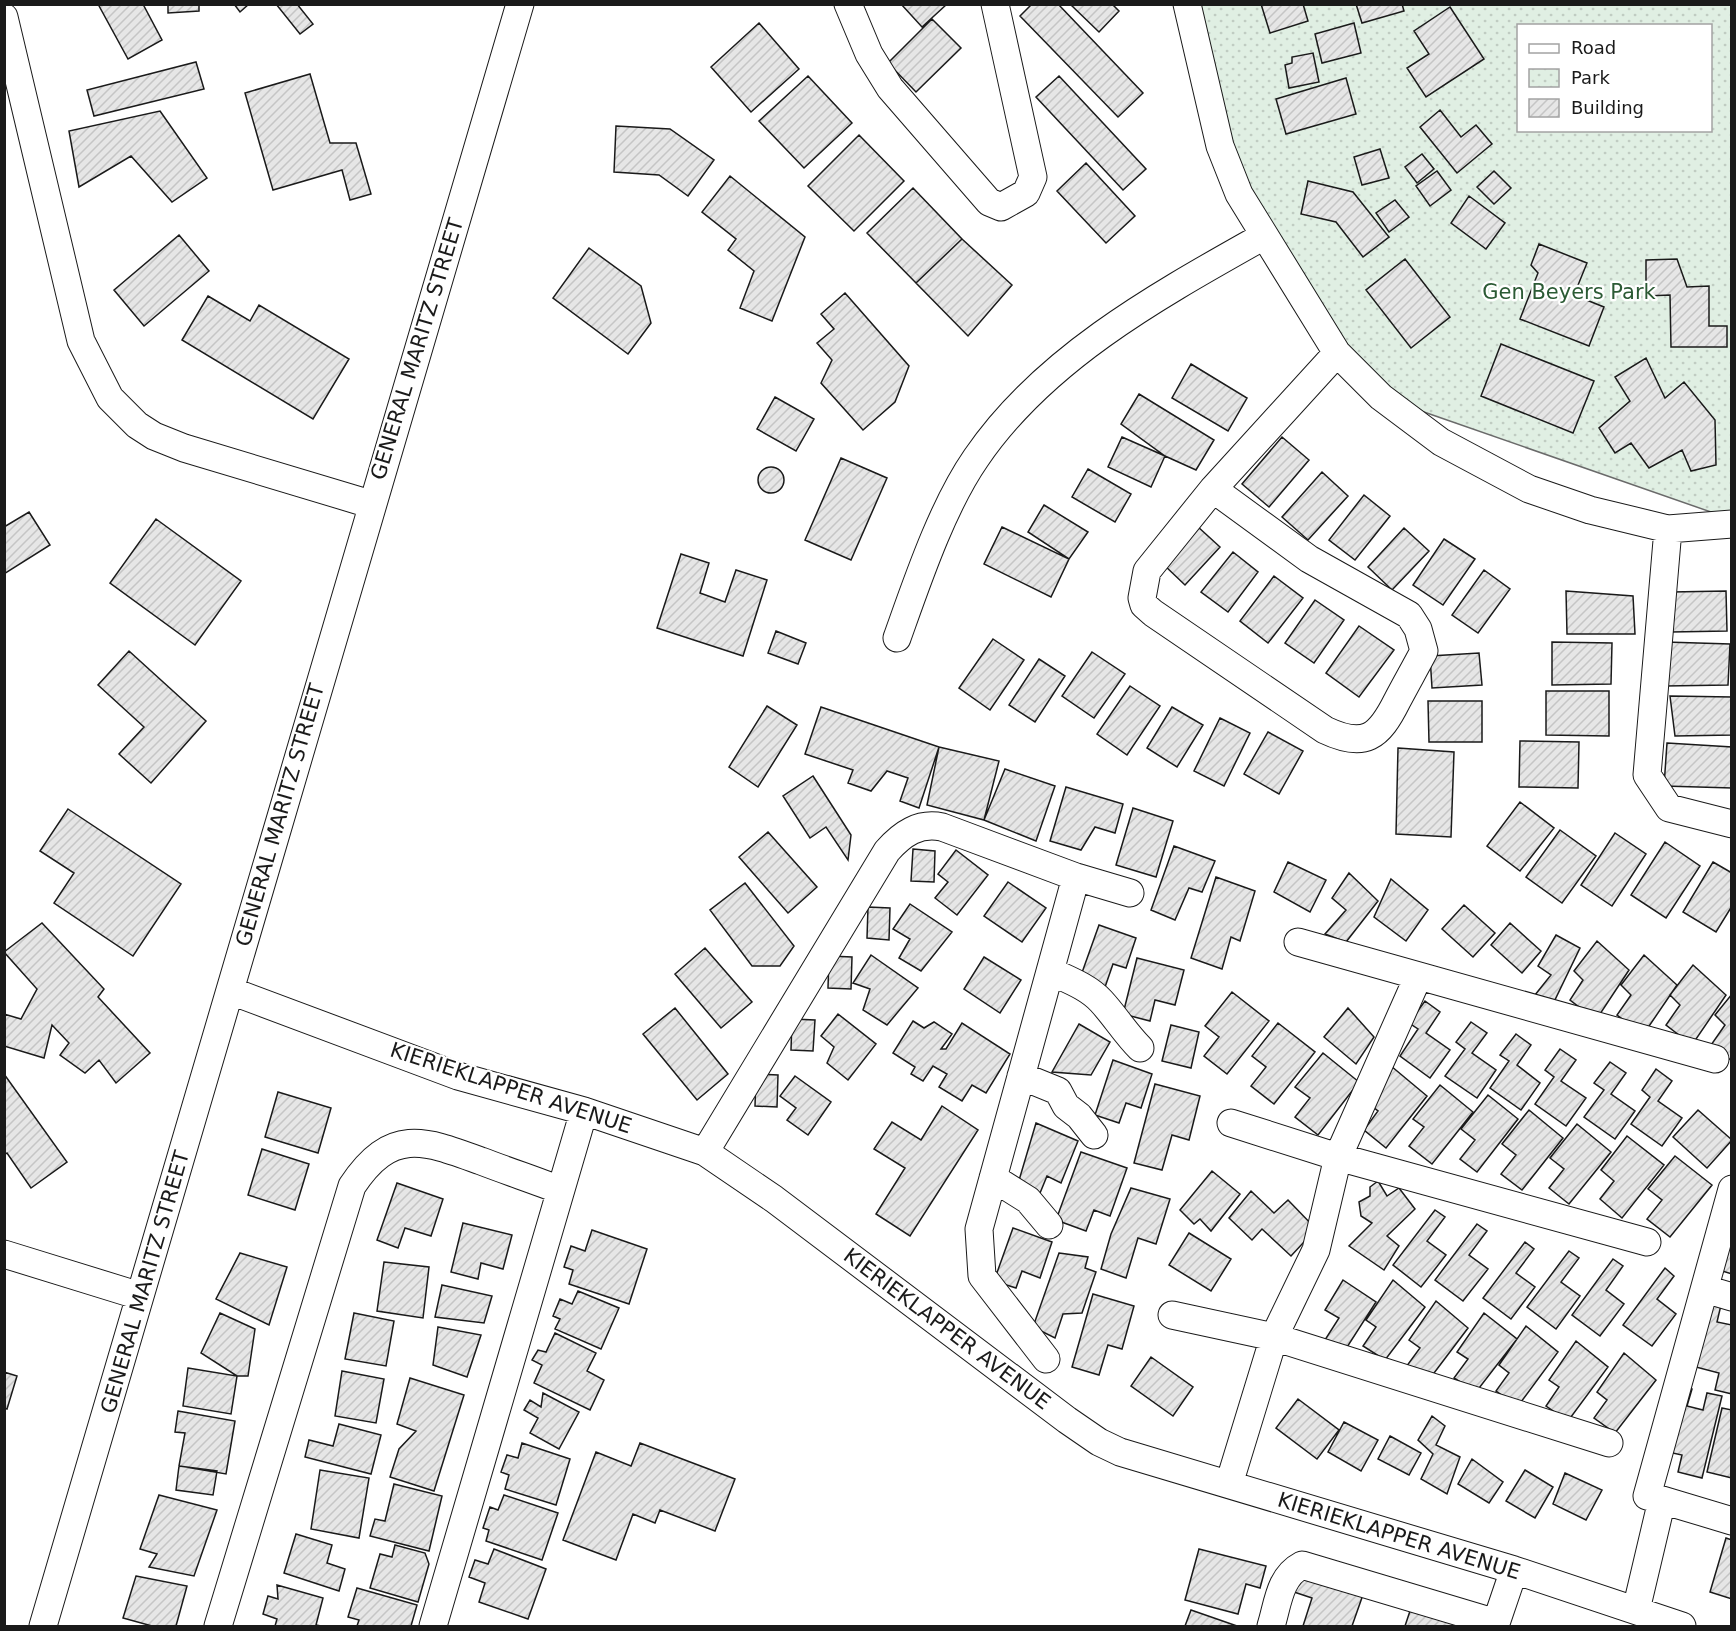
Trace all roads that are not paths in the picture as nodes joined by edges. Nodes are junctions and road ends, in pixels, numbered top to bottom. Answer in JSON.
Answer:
{"nodes":[{"id":1,"x":520,"y":4,"type":"edge"},
{"id":2,"x":848,"y":4,"type":"edge"},
{"id":3,"x":995,"y":4,"type":"edge"},
{"id":4,"x":1187,"y":4,"type":"edge"},
{"id":5,"x":4,"y":17,"type":"edge"},
{"id":6,"x":1263,"y":237,"type":"junction"},
{"id":7,"x":1337,"y":353,"type":"junction"},
{"id":8,"x":1213,"y":489,"type":"junction"},
{"id":9,"x":370,"y":504,"type":"junction"},
{"id":10,"x":1731,"y":524,"type":"edge"},
{"id":11,"x":1668,"y":529,"type":"junction"},
{"id":12,"x":897,"y":638,"type":"dead end"},
{"id":13,"x":1731,"y":824,"type":"edge"},
{"id":14,"x":1076,"y":877,"type":"junction"},
{"id":15,"x":1130,"y":893,"type":"dead end"},
{"id":16,"x":1298,"y":942,"type":"dead end"},
{"id":17,"x":1052,"y":972,"type":"junction"},
{"id":18,"x":1418,"y":977,"type":"junction"},
{"id":19,"x":231,"y":991,"type":"junction"},
{"id":20,"x":1140,"y":1048,"type":"dead end"},
{"id":21,"x":1715,"y":1059,"type":"dead end"},
{"id":22,"x":1021,"y":1076,"type":"junction"},
{"id":23,"x":584,"y":1111,"type":"junction"},
{"id":24,"x":1231,"y":1123,"type":"dead end"},
{"id":25,"x":1094,"y":1135,"type":"dead end"},
{"id":26,"x":705,"y":1152,"type":"junction"},
{"id":27,"x":1338,"y":1157,"type":"junction"},
{"id":28,"x":993,"y":1178,"type":"junction"},
{"id":29,"x":1731,"y":1189,"type":"edge"},
{"id":30,"x":560,"y":1190,"type":"junction"},
{"id":31,"x":1049,"y":1225,"type":"dead end"},
{"id":32,"x":1647,"y":1242,"type":"dead end"},
{"id":33,"x":4,"y":1254,"type":"edge"},
{"id":34,"x":1705,"y":1289,"type":"junction"},
{"id":35,"x":140,"y":1296,"type":"junction"},
{"id":36,"x":1731,"y":1297,"type":"edge"},
{"id":37,"x":1172,"y":1315,"type":"dead end"},
{"id":38,"x":1274,"y":1337,"type":"junction"},
{"id":39,"x":1046,"y":1359,"type":"dead end"},
{"id":40,"x":1609,"y":1443,"type":"dead end"},
{"id":41,"x":1228,"y":1484,"type":"junction"},
{"id":42,"x":1662,"y":1500,"type":"junction"},
{"id":43,"x":1731,"y":1521,"type":"edge"},
{"id":44,"x":1514,"y":1570,"type":"junction"},
{"id":45,"x":1636,"y":1610,"type":"junction"},
{"id":46,"x":1495,"y":1624,"type":"edge"},
{"id":47,"x":43,"y":1626,"type":"edge"},
{"id":48,"x":218,"y":1626,"type":"edge"},
{"id":49,"x":433,"y":1626,"type":"edge"},
{"id":50,"x":1272,"y":1626,"type":"edge"},
{"id":51,"x":1682,"y":1626,"type":"edge"}],
"edges":[{"from":1,"to":9,"type":"street","name":"GENERAL MARITZ STREET"},
{"from":2,"to":3,"type":"street"},
{"from":4,"to":6,"type":"street"},
{"from":5,"to":9,"type":"street"},
{"from":6,"to":7,"type":"street"},
{"from":6,"to":12,"type":"street"},
{"from":7,"to":8,"type":"street"},
{"from":7,"to":11,"type":"street"},
{"from":8,"to":8,"type":"street"},
{"from":9,"to":19,"type":"street","name":"GENERAL MARITZ STREET"},
{"from":10,"to":11,"type":"street"},
{"from":11,"to":13,"type":"street"},
{"from":14,"to":15,"type":"street"},
{"from":14,"to":17,"type":"street"},
{"from":14,"to":26,"type":"street"},
{"from":16,"to":18,"type":"street"},
{"from":17,"to":20,"type":"street"},
{"from":17,"to":22,"type":"street"},
{"from":18,"to":21,"type":"street"},
{"from":18,"to":27,"type":"street"},
{"from":19,"to":23,"type":"street","name":"KIERIEKLAPPER AVENUE"},
{"from":19,"to":35,"type":"street","name":"GENERAL MARITZ STREET"},
{"from":22,"to":25,"type":"street"},
{"from":22,"to":28,"type":"street"},
{"from":23,"to":26,"type":"street","name":"KIERIEKLAPPER AVENUE"},
{"from":23,"to":30,"type":"street"},
{"from":24,"to":27,"type":"street"},
{"from":26,"to":41,"type":"street","name":"KIERIEKLAPPER AVENUE"},
{"from":27,"to":32,"type":"street"},
{"from":27,"to":38,"type":"street"},
{"from":28,"to":31,"type":"street"},
{"from":28,"to":39,"type":"street"},
{"from":29,"to":34,"type":"street"},
{"from":30,"to":48,"type":"street"},
{"from":30,"to":49,"type":"street"},
{"from":33,"to":35,"type":"street"},
{"from":34,"to":36,"type":"street"},
{"from":34,"to":42,"type":"street"},
{"from":35,"to":47,"type":"street","name":"GENERAL MARITZ STREET"},
{"from":37,"to":38,"type":"street"},
{"from":38,"to":40,"type":"street"},
{"from":38,"to":41,"type":"street"},
{"from":41,"to":44,"type":"street","name":"KIERIEKLAPPER AVENUE"},
{"from":42,"to":43,"type":"street"},
{"from":42,"to":45,"type":"street"},
{"from":44,"to":45,"type":"street","name":"KIERIEKLAPPER AVENUE"},
{"from":44,"to":46,"type":"street"},
{"from":45,"to":51,"type":"street","name":"KIERIEKLAPPER AVENUE"},
{"from":46,"to":50,"type":"street"}]}
